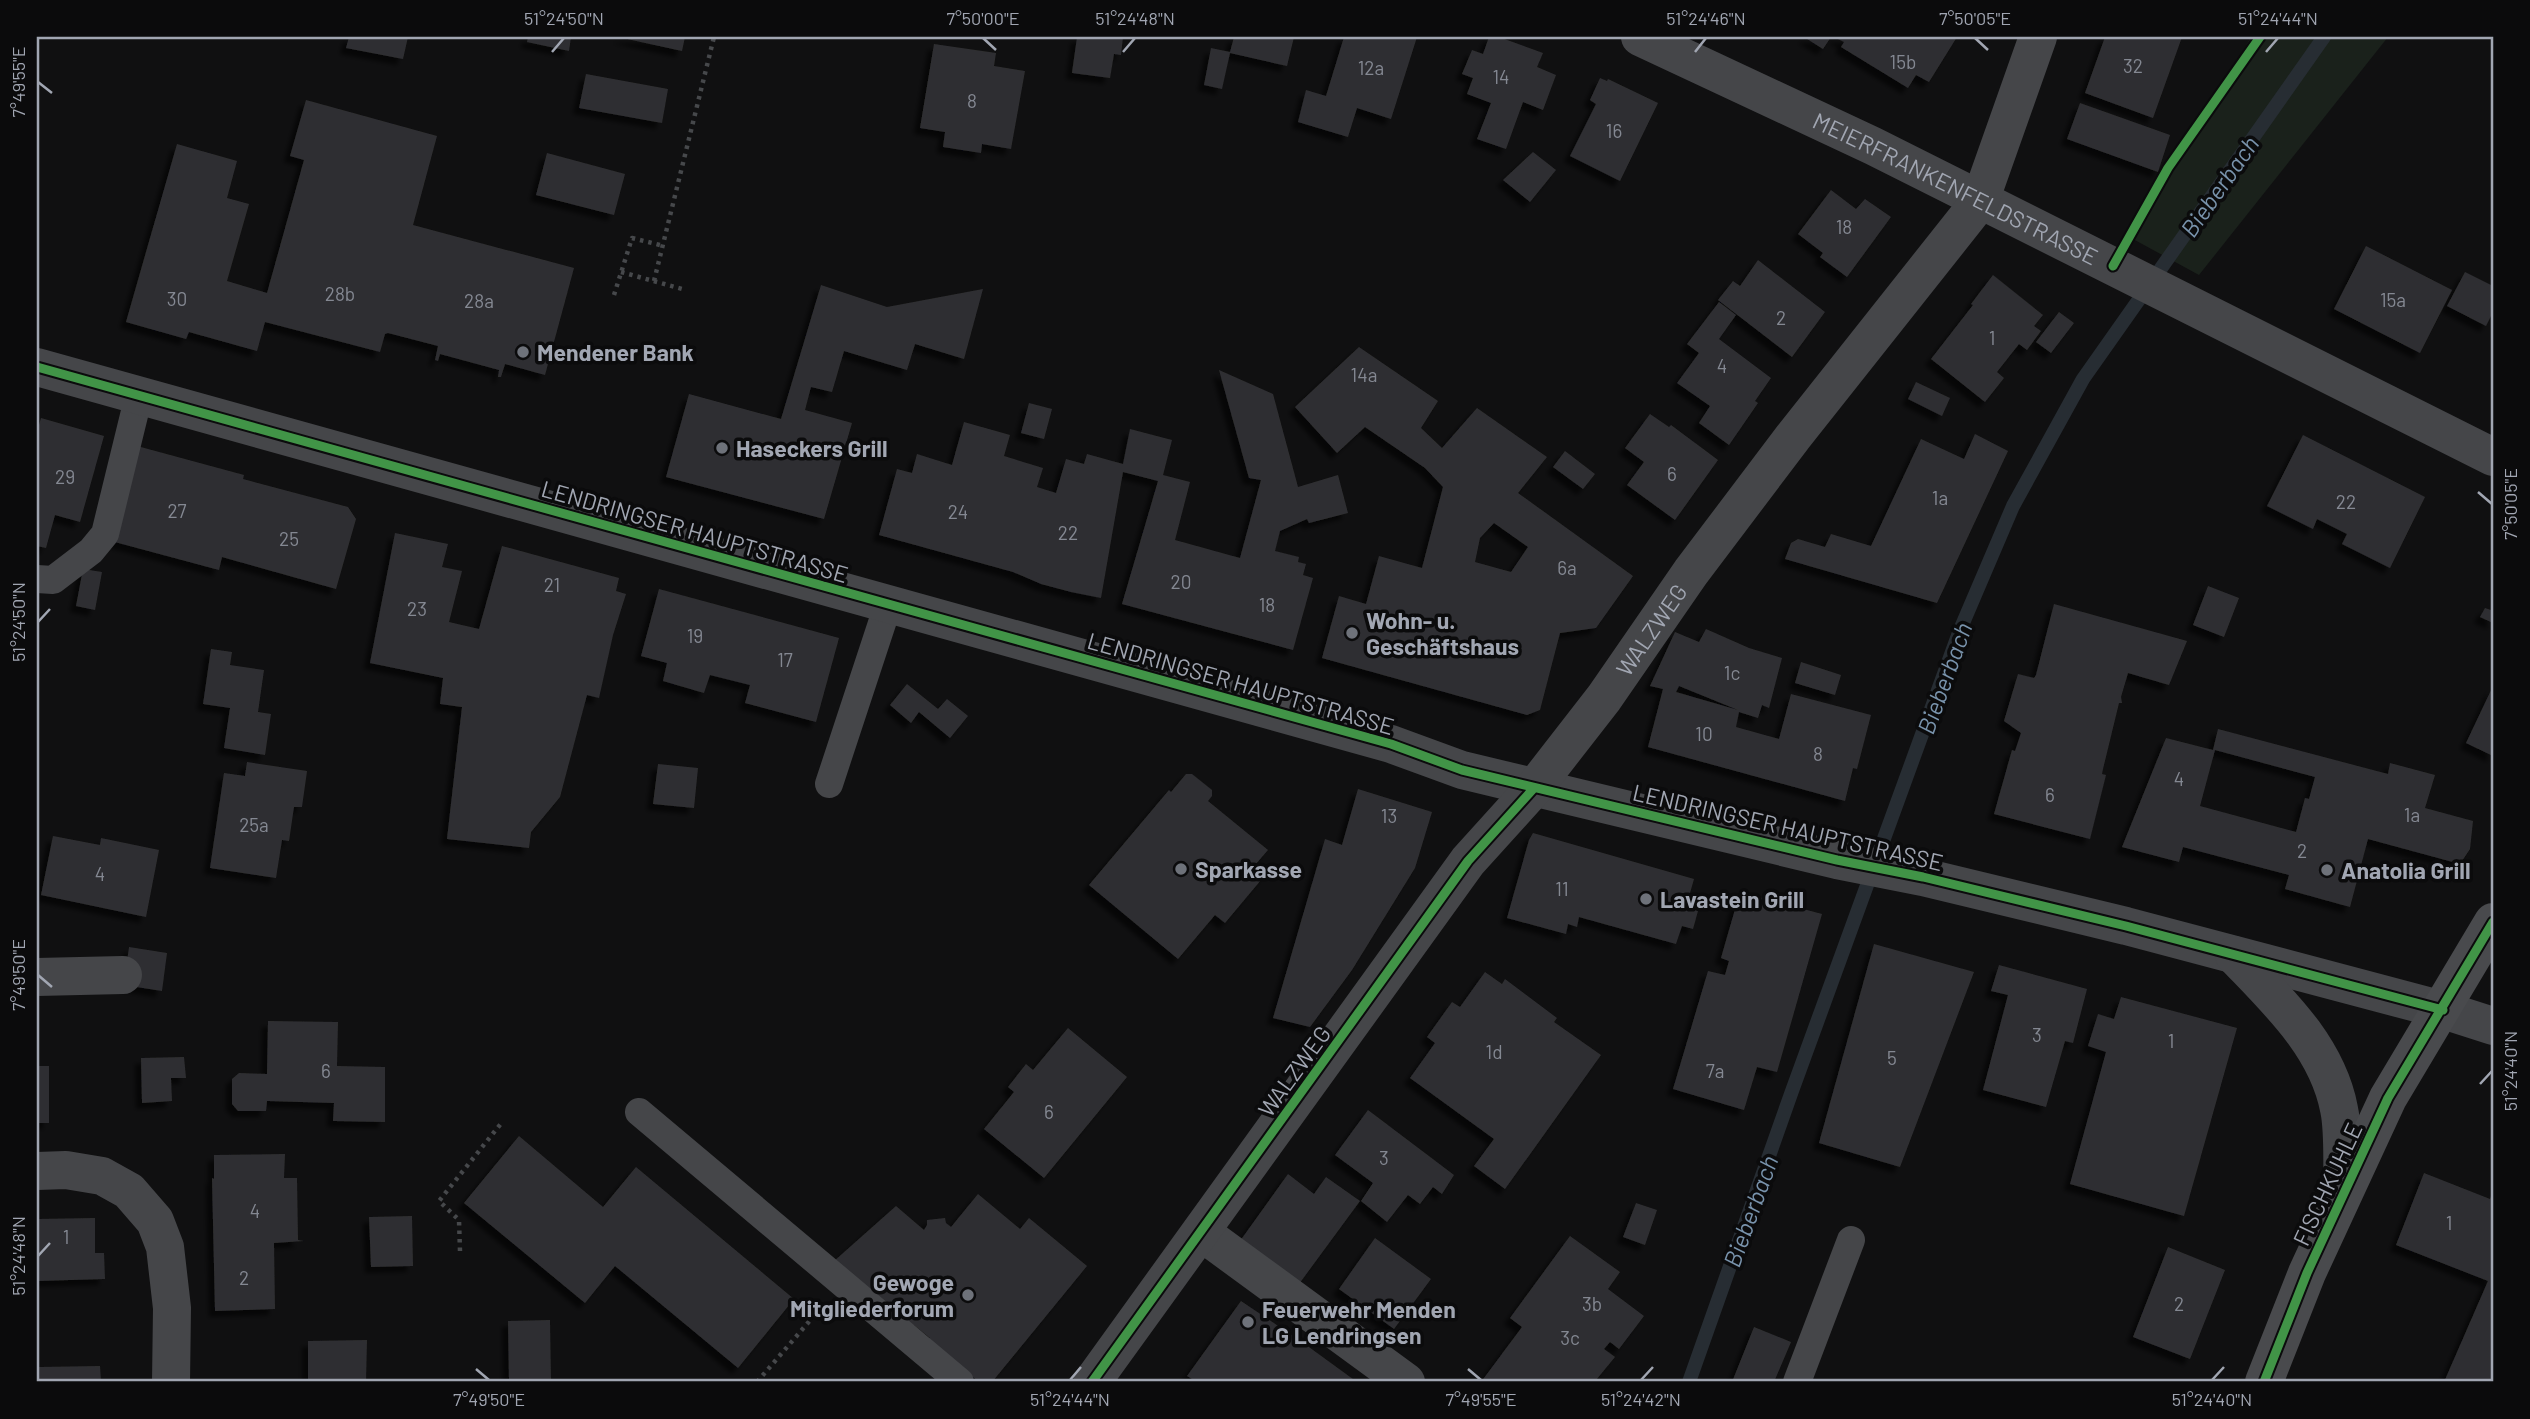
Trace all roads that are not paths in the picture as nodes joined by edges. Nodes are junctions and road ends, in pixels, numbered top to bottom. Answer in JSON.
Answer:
{"nodes":[{"id":1,"x":1640,"y":37,"type":"edge"},
{"id":2,"x":2038,"y":37,"type":"edge"},
{"id":3,"x":1980,"y":201,"type":"junction"},
{"id":4,"x":37,"y":367,"type":"edge"},
{"id":5,"x":139,"y":395,"type":"junction"},
{"id":6,"x":2493,"y":457,"type":"edge"},
{"id":7,"x":37,"y":579,"type":"edge"},
{"id":8,"x":887,"y":605,"type":"junction"},
{"id":9,"x":829,"y":785,"type":"dead end"},
{"id":10,"x":1534,"y":788,"type":"junction"},
{"id":11,"x":2493,"y":922,"type":"edge"},
{"id":12,"x":2234,"y":955,"type":"junction"},
{"id":13,"x":123,"y":975,"type":"dead end"},
{"id":14,"x":37,"y":977,"type":"edge"},
{"id":15,"x":2443,"y":1010,"type":"junction"},
{"id":16,"x":2493,"y":1026,"type":"edge"},
{"id":17,"x":639,"y":1112,"type":"dead end"},
{"id":18,"x":37,"y":1171,"type":"edge"},
{"id":19,"x":2342,"y":1195,"type":"junction"},
{"id":20,"x":1202,"y":1232,"type":"junction"},
{"id":21,"x":1851,"y":1240,"type":"dead end"},
{"id":22,"x":172,"y":1382,"type":"edge"},
{"id":23,"x":960,"y":1382,"type":"edge"},
{"id":24,"x":1091,"y":1382,"type":"edge"},
{"id":25,"x":1406,"y":1382,"type":"edge"},
{"id":26,"x":1797,"y":1382,"type":"edge"},
{"id":27,"x":2264,"y":1382,"type":"edge"}],
"edges":[{"from":1,"to":3,"type":"street","name":"MEIERFRANKENFELDSTRASSE"},
{"from":2,"to":3,"type":"street","name":"WALZWEG"},
{"from":3,"to":6,"type":"street","name":"MEIERFRANKENFELDSTRASSE"},
{"from":3,"to":10,"type":"street","name":"WALZWEG"},
{"from":4,"to":5,"type":"street","name":"LENDRINGSER HAUPTSTRASSE"},
{"from":5,"to":7,"type":"lane"},
{"from":5,"to":8,"type":"street","name":"LENDRINGSER HAUPTSTRASSE"},
{"from":8,"to":9,"type":"lane"},
{"from":8,"to":10,"type":"street","name":"LENDRINGSER HAUPTSTRASSE"},
{"from":10,"to":12,"type":"street","name":"LENDRINGSER HAUPTSTRASSE"},
{"from":10,"to":20,"type":"street","name":"WALZWEG"},
{"from":11,"to":15,"type":"main road","name":"FISCHKUHLE"},
{"from":12,"to":15,"type":"street","name":"LENDRINGSER HAUPTSTRASSE"},
{"from":12,"to":19,"type":"street"},
{"from":13,"to":14,"type":"street"},
{"from":15,"to":16,"type":"street","name":"LENDRINGSER HAUPTSTRASSE"},
{"from":15,"to":19,"type":"main road","name":"FISCHKUHLE"},
{"from":17,"to":23,"type":"lane"},
{"from":18,"to":22,"type":"street"},
{"from":19,"to":27,"type":"main road","name":"FISCHKUHLE"},
{"from":20,"to":24,"type":"street","name":"WALZWEG"},
{"from":20,"to":25,"type":"street"},
{"from":21,"to":26,"type":"lane"}]}
